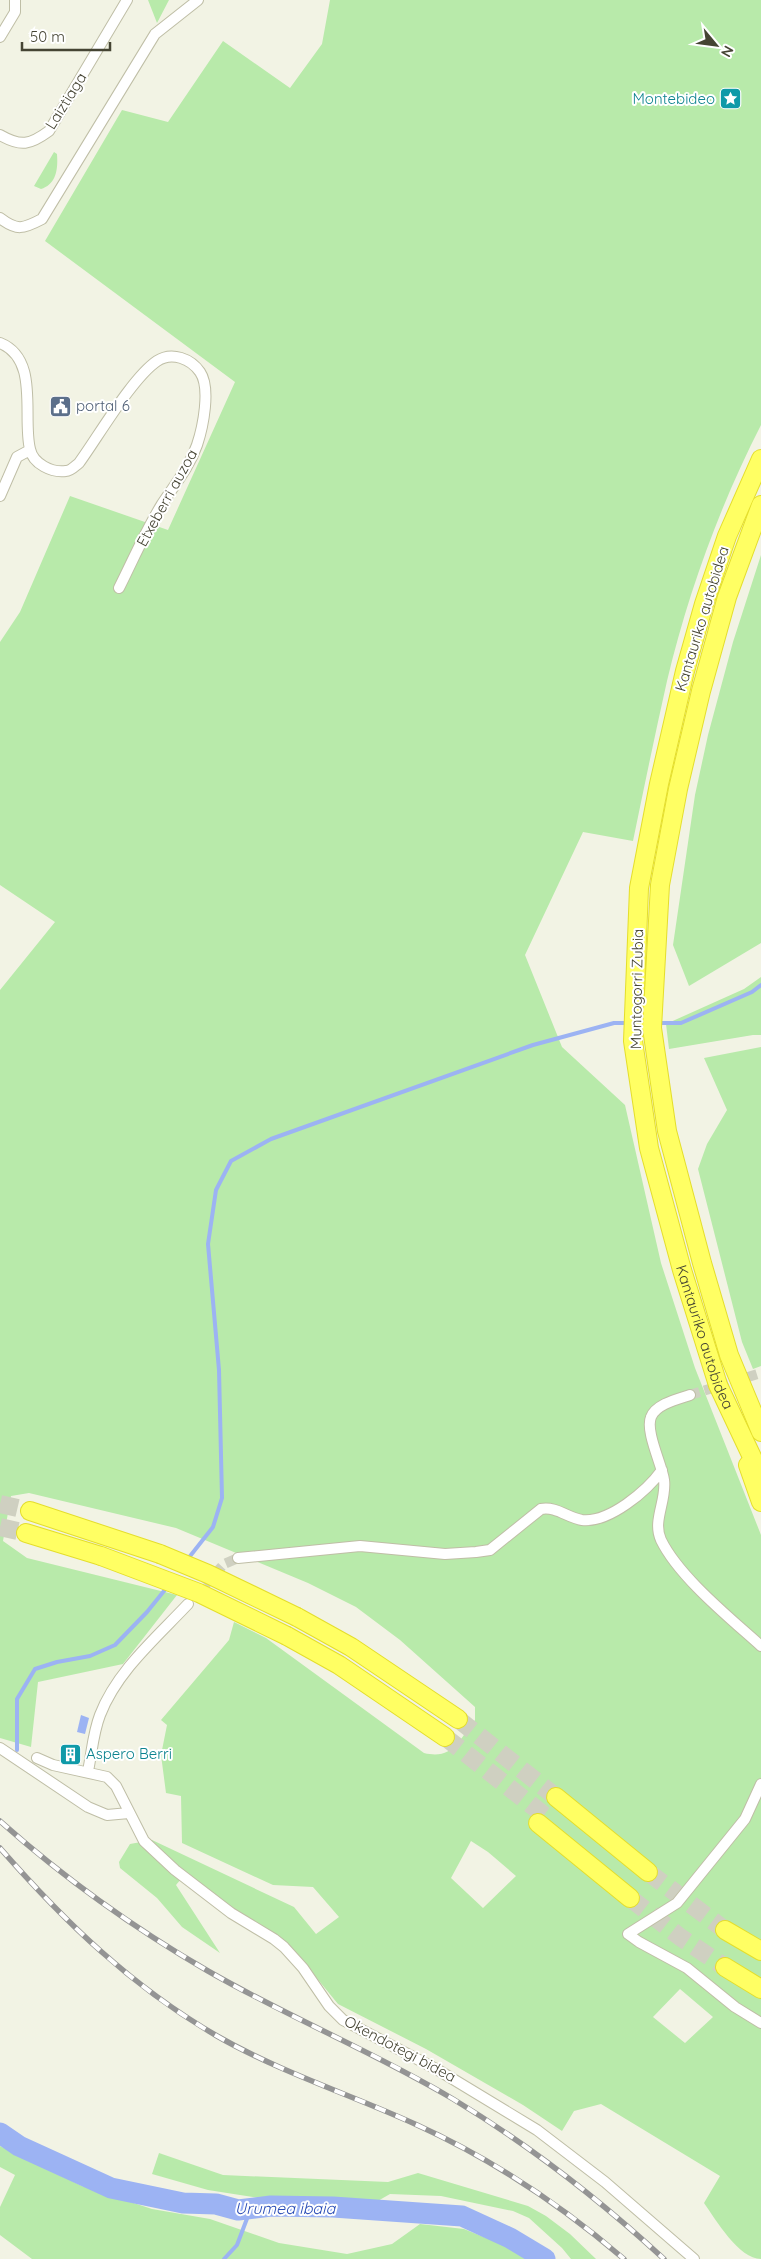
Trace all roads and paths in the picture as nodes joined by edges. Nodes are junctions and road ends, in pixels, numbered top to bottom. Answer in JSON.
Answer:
{"nodes":[{"id":1,"x":15,"y":0,"type":"edge"},
{"id":2,"x":127,"y":0,"type":"edge"},
{"id":3,"x":198,"y":0,"type":"edge"},
{"id":4,"x":0,"y":38,"type":"edge"},
{"id":5,"x":0,"y":135,"type":"edge"},
{"id":6,"x":0,"y":218,"type":"edge"},
{"id":7,"x":0,"y":343,"type":"edge"},
{"id":8,"x":30,"y":450,"type":"junction"},
{"id":9,"x":761,"y":459,"type":"edge"},
{"id":10,"x":0,"y":496,"type":"edge"},
{"id":11,"x":761,"y":505,"type":"edge"},
{"id":12,"x":119,"y":588,"type":"dead end"},
{"id":13,"x":659,"y":784,"type":"joint"},
{"id":14,"x":678,"y":789,"type":"joint"},
{"id":15,"x":682,"y":1187,"type":"joint"},
{"id":16,"x":661,"y":1194,"type":"joint"},
{"id":17,"x":718,"y":1385,"type":"junction"},
{"id":18,"x":690,"y":1395,"type":"tunnel mouth"},
{"id":19,"x":761,"y":1432,"type":"edge"},
{"id":20,"x":662,"y":1470,"type":"junction"},
{"id":21,"x":761,"y":1476,"type":"edge"},
{"id":22,"x":761,"y":1502,"type":"edge"},
{"id":23,"x":30,"y":1511,"type":"tunnel mouth"},
{"id":24,"x":26,"y":1533,"type":"tunnel mouth"},
{"id":25,"x":238,"y":1558,"type":"tunnel mouth"},
{"id":26,"x":188,"y":1604,"type":"tunnel mouth"},
{"id":27,"x":761,"y":1646,"type":"edge"},
{"id":28,"x":458,"y":1719,"type":"tunnel mouth"},
{"id":29,"x":442,"y":1741,"type":"tunnel mouth"},
{"id":30,"x":0,"y":1748,"type":"edge"},
{"id":31,"x":37,"y":1758,"type":"dead end"},
{"id":32,"x":88,"y":1771,"type":"junction"},
{"id":33,"x":761,"y":1784,"type":"edge"},
{"id":34,"x":556,"y":1797,"type":"tunnel mouth"},
{"id":35,"x":129,"y":1813,"type":"junction"},
{"id":36,"x":541,"y":1819,"type":"tunnel mouth"},
{"id":37,"x":648,"y":1872,"type":"tunnel mouth"},
{"id":38,"x":633,"y":1894,"type":"tunnel mouth"},
{"id":39,"x":761,"y":1942,"type":"edge"},
{"id":40,"x":761,"y":1951,"type":"edge"},
{"id":41,"x":761,"y":1977,"type":"edge"},
{"id":42,"x":761,"y":1989,"type":"edge"},
{"id":43,"x":761,"y":2023,"type":"edge"},
{"id":44,"x":694,"y":2259,"type":"edge"}],
"edges":[{"from":1,"to":4,"type":"street"},
{"from":2,"to":5,"type":"street","name":"Laiztiaga"},
{"from":3,"to":6,"type":"street"},
{"from":7,"to":8,"type":"street"},
{"from":8,"to":10,"type":"street"},
{"from":8,"to":12,"type":"street","name":"Etxeberri auzoa"},
{"from":9,"to":13,"type":"highway","name":"Kantauriko autobidea"},
{"from":11,"to":14,"type":"highway","name":"Kantauriko autobidea"},
{"from":13,"to":16,"type":"highway","name":"Muntogorri Zubia"},
{"from":14,"to":15,"type":"highway","name":"Muntogorri Zubia"},
{"from":15,"to":19,"type":"highway","name":"Kantauriko autobidea"},
{"from":16,"to":17,"type":"highway","name":"Kantauriko autobidea"},
{"from":17,"to":21,"type":"highway","name":"Kantauriko autobidea"},
{"from":17,"to":22,"type":"highway"},
{"from":18,"to":20,"type":"street"},
{"from":20,"to":25,"type":"street"},
{"from":20,"to":27,"type":"street"},
{"from":23,"to":28,"type":"highway","bridge":true},
{"from":24,"to":29,"type":"highway","bridge":true},
{"from":26,"to":32,"type":"street"},
{"from":30,"to":35,"type":"street"},
{"from":31,"to":32,"type":"street","name":"Okendotegi bidea"},
{"from":32,"to":35,"type":"street","name":"Okendotegi bidea"},
{"from":33,"to":43,"type":"street"},
{"from":34,"to":37,"type":"highway"},
{"from":35,"to":44,"type":"street","name":"Okendotegi bidea"},
{"from":36,"to":38,"type":"highway"},
{"from":39,"to":40,"type":"highway"},
{"from":41,"to":42,"type":"highway"}]}
